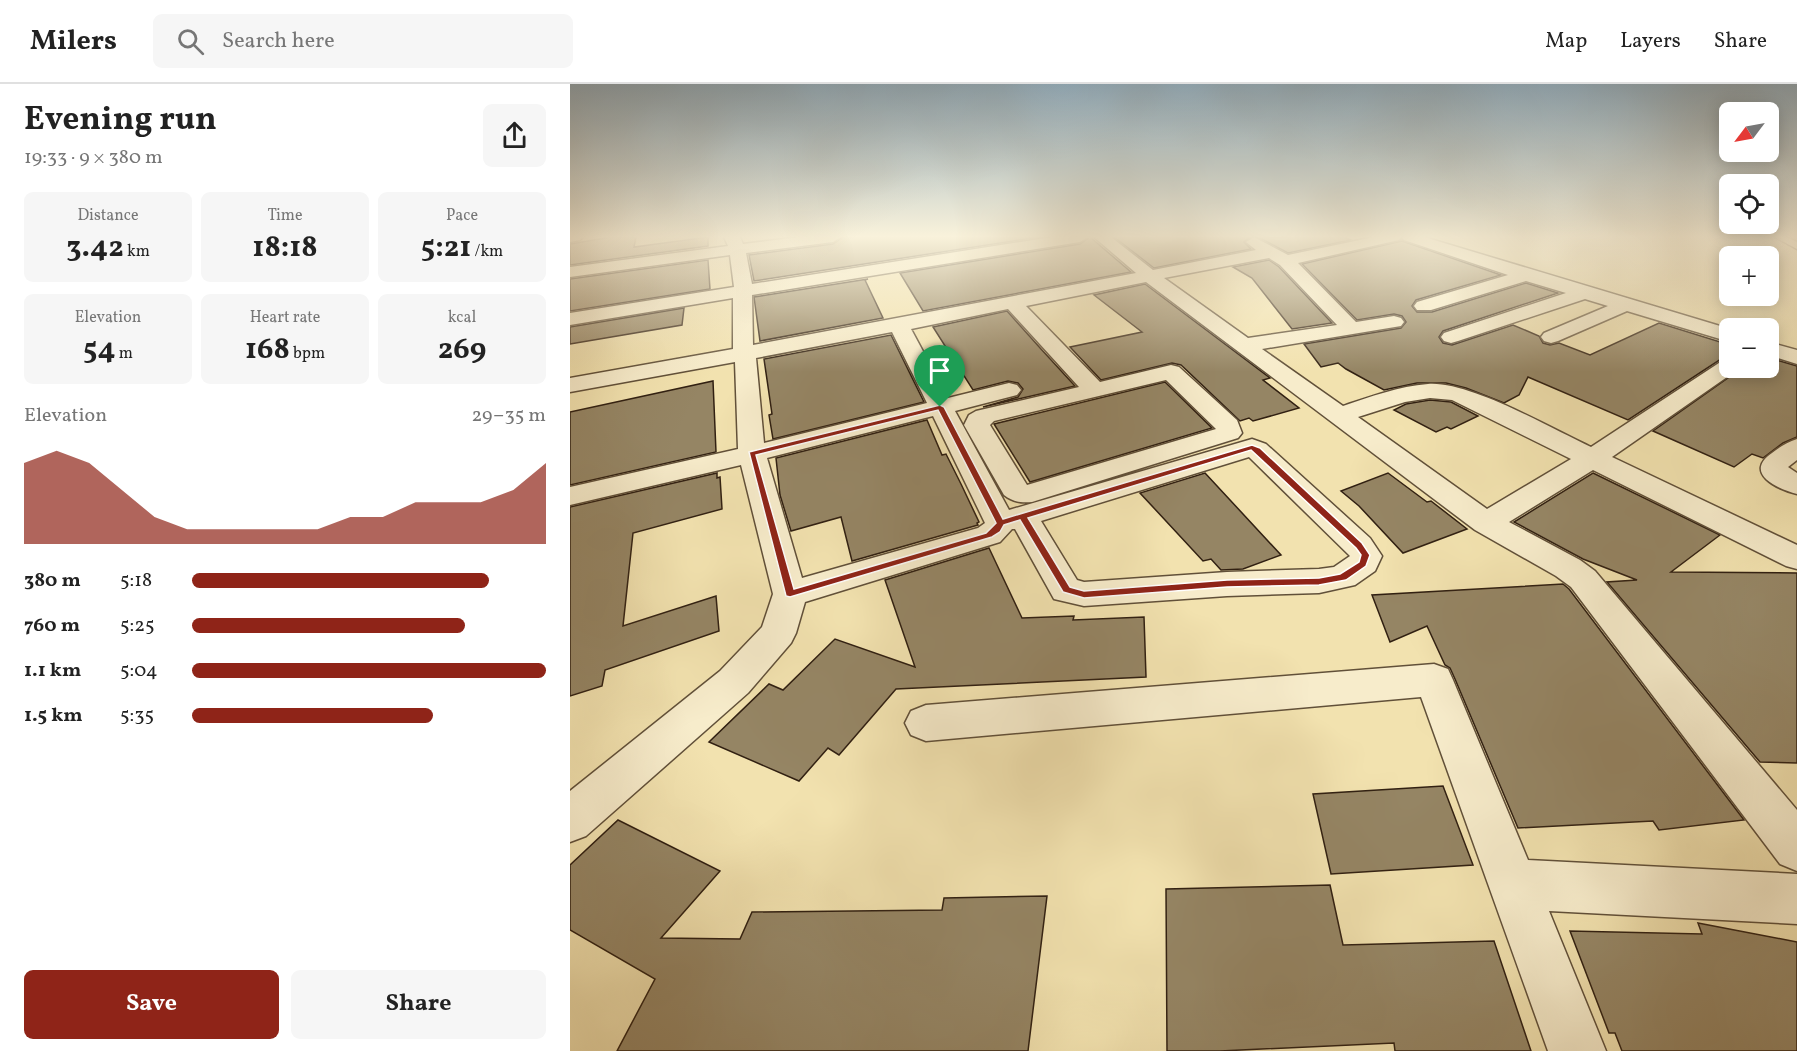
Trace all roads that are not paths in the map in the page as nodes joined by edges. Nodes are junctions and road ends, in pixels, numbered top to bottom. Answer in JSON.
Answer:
{"nodes":[{"id":1,"x":742,"y":282,"type":"edge"},
{"id":2,"x":804,"y":282,"type":"edge"},
{"id":3,"x":1112,"y":282,"type":"edge"},
{"id":4,"x":1158,"y":282,"type":"edge"},
{"id":5,"x":1304,"y":282,"type":"edge"},
{"id":6,"x":1503,"y":282,"type":"edge"},
{"id":7,"x":1549,"y":282,"type":"edge"},
{"id":8,"x":744,"y":292,"type":"junction"},
{"id":9,"x":1584,"y":293,"type":"junction"},
{"id":10,"x":1012,"y":302,"type":"junction"},
{"id":11,"x":1626,"y":305,"type":"junction"},
{"id":12,"x":1424,"y":306,"type":"dead end"},
{"id":13,"x":570,"y":319,"type":"edge"},
{"id":14,"x":1394,"y":322,"type":"dead end"},
{"id":15,"x":899,"y":325,"type":"junction"},
{"id":16,"x":1352,"y":329,"type":"junction"},
{"id":17,"x":1719,"y":333,"type":"edge"},
{"id":18,"x":1452,"y":337,"type":"dead end"},
{"id":19,"x":1551,"y":337,"type":"dead end"},
{"id":20,"x":1244,"y":345,"type":"junction"},
{"id":21,"x":1779,"y":351,"type":"edge"},
{"id":22,"x":743,"y":353,"type":"junction"},
{"id":23,"x":1797,"y":357,"type":"edge"},
{"id":24,"x":1719,"y":373,"type":"edge"},
{"id":25,"x":1087,"y":381,"type":"junction"},
{"id":26,"x":570,"y":385,"type":"edge"},
{"id":27,"x":991,"y":404,"type":"junction"},
{"id":28,"x":940,"y":407,"type":"junction"},
{"id":29,"x":1340,"y":415,"type":"junction"},
{"id":30,"x":1797,"y":447,"type":"edge"},
{"id":31,"x":752,"y":454,"type":"junction"},
{"id":32,"x":1594,"y":458,"type":"junction"},
{"id":33,"x":1797,"y":485,"type":"edge"},
{"id":34,"x":570,"y":496,"type":"edge"},
{"id":35,"x":1011,"y":520,"type":"junction"},
{"id":36,"x":1486,"y":523,"type":"junction"},
{"id":37,"x":1797,"y":558,"type":"edge"},
{"id":38,"x":790,"y":594,"type":"junction"},
{"id":39,"x":926,"y":723,"type":"dead end"},
{"id":40,"x":570,"y":820,"type":"edge"},
{"id":41,"x":1797,"y":847,"type":"edge"},
{"id":42,"x":1514,"y":884,"type":"junction"},
{"id":43,"x":1797,"y":900,"type":"edge"},
{"id":44,"x":1577,"y":1051,"type":"edge"}],
"edges":[{"from":1,"to":8,"type":"street"},
{"from":2,"to":8,"type":"street"},
{"from":3,"to":10,"type":"street"},
{"from":4,"to":20,"type":"street"},
{"from":5,"to":16,"type":"street"},
{"from":6,"to":12,"type":"street"},
{"from":7,"to":9,"type":"street"},
{"from":8,"to":13,"type":"street"},
{"from":8,"to":22,"type":"street"},
{"from":9,"to":11,"type":"street"},
{"from":9,"to":18,"type":"street"},
{"from":10,"to":15,"type":"street"},
{"from":10,"to":25,"type":"street"},
{"from":11,"to":17,"type":"street"},
{"from":11,"to":19,"type":"street"},
{"from":14,"to":16,"type":"street"},
{"from":15,"to":22,"type":"street"},
{"from":15,"to":28,"type":"street"},
{"from":16,"to":20,"type":"street"},
{"from":20,"to":29,"type":"street"},
{"from":21,"to":23,"type":"street"},
{"from":22,"to":26,"type":"street"},
{"from":22,"to":31,"type":"street"},
{"from":24,"to":32,"type":"street"},
{"from":25,"to":27,"type":"street"},
{"from":25,"to":27,"type":"street"},
{"from":27,"to":28,"type":"street"},
{"from":28,"to":31,"type":"street"},
{"from":28,"to":35,"type":"street"},
{"from":29,"to":32,"type":"street"},
{"from":29,"to":36,"type":"street"},
{"from":30,"to":33,"type":"street"},
{"from":31,"to":34,"type":"street"},
{"from":31,"to":38,"type":"street"},
{"from":32,"to":36,"type":"street"},
{"from":32,"to":37,"type":"street"},
{"from":35,"to":35,"type":"street"},
{"from":35,"to":38,"type":"street"},
{"from":36,"to":41,"type":"street"},
{"from":38,"to":40,"type":"street"},
{"from":39,"to":42,"type":"street"},
{"from":42,"to":43,"type":"street"},
{"from":42,"to":44,"type":"street"}]}
